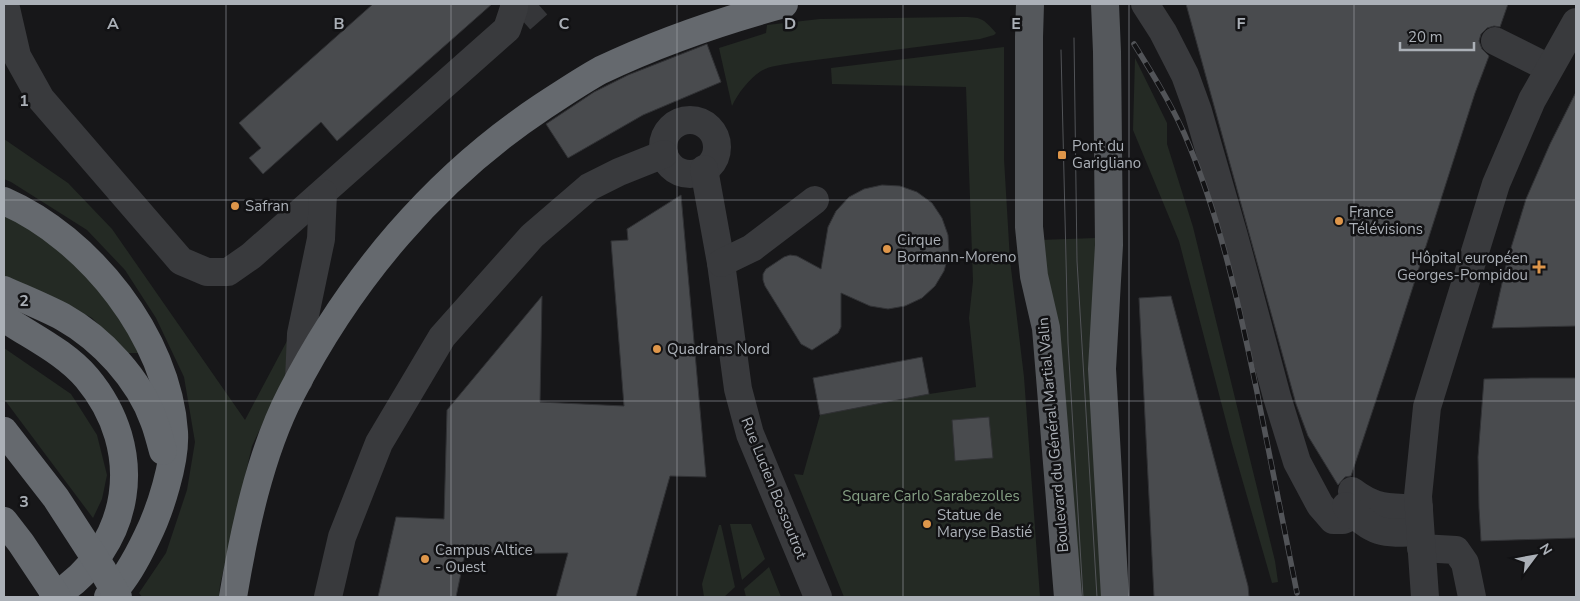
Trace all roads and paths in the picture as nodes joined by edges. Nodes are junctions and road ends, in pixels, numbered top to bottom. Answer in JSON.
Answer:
{"nodes":[{"id":1,"x":5,"y":4,"type":"edge"},
{"id":2,"x":514,"y":4,"type":"tunnel mouth"},
{"id":3,"x":784,"y":4,"type":"edge"},
{"id":4,"x":1030,"y":4,"type":"edge"},
{"id":5,"x":1105,"y":4,"type":"edge"},
{"id":6,"x":1146,"y":4,"type":"edge"},
{"id":7,"x":1576,"y":22,"type":"edge"},
{"id":8,"x":1495,"y":41,"type":"dead end"},
{"id":9,"x":1550,"y":68,"type":"junction"},
{"id":10,"x":664,"y":154,"type":"junction"},
{"id":11,"x":704,"y":170,"type":"junction"},
{"id":12,"x":323,"y":193,"type":"junction"},
{"id":13,"x":815,"y":200,"type":"dead end"},
{"id":14,"x":4,"y":201,"type":"edge"},
{"id":15,"x":721,"y":263,"type":"junction"},
{"id":16,"x":4,"y":290,"type":"edge"},
{"id":17,"x":4,"y":318,"type":"edge"},
{"id":18,"x":299,"y":380,"type":"junction"},
{"id":19,"x":4,"y":431,"type":"edge"},
{"id":20,"x":169,"y":472,"type":"junction"},
{"id":21,"x":4,"y":521,"type":"edge"},
{"id":22,"x":1420,"y":529,"type":"junction"},
{"id":23,"x":53,"y":597,"type":"edge"},
{"id":24,"x":57,"y":597,"type":"edge"},
{"id":25,"x":108,"y":597,"type":"edge"},
{"id":26,"x":118,"y":597,"type":"edge"},
{"id":27,"x":233,"y":597,"type":"edge"},
{"id":28,"x":328,"y":597,"type":"edge"},
{"id":29,"x":818,"y":597,"type":"edge"},
{"id":30,"x":1068,"y":597,"type":"edge"},
{"id":31,"x":1115,"y":597,"type":"edge"},
{"id":32,"x":1425,"y":597,"type":"edge"},
{"id":33,"x":1472,"y":597,"type":"edge"}],
"edges":[{"from":1,"to":12,"type":"street"},
{"from":2,"to":12,"type":"street"},
{"from":3,"to":18,"type":"highway"},
{"from":4,"to":30,"type":"main road","name":"Boulevard du Général Martial Valin"},
{"from":5,"to":31,"type":"main road"},
{"from":6,"to":22,"type":"street"},
{"from":7,"to":9,"type":"street"},
{"from":8,"to":9,"type":"street"},
{"from":9,"to":22,"type":"street"},
{"from":10,"to":11,"type":"street"},
{"from":10,"to":11,"type":"street"},
{"from":10,"to":28,"type":"street"},
{"from":11,"to":15,"type":"street","name":"Rue Lucien Bossoutrot"},
{"from":12,"to":18,"type":"street"},
{"from":13,"to":15,"type":"street"},
{"from":14,"to":20,"type":"highway"},
{"from":15,"to":29,"type":"street","name":"Rue Lucien Bossoutrot"},
{"from":16,"to":20,"type":"highway"},
{"from":17,"to":23,"type":"highway"},
{"from":18,"to":27,"type":"highway"},
{"from":19,"to":26,"type":"highway","bridge":true},
{"from":20,"to":25,"type":"highway"},
{"from":21,"to":24,"type":"highway","bridge":true},
{"from":22,"to":32,"type":"street"},
{"from":22,"to":33,"type":"street"}]}
